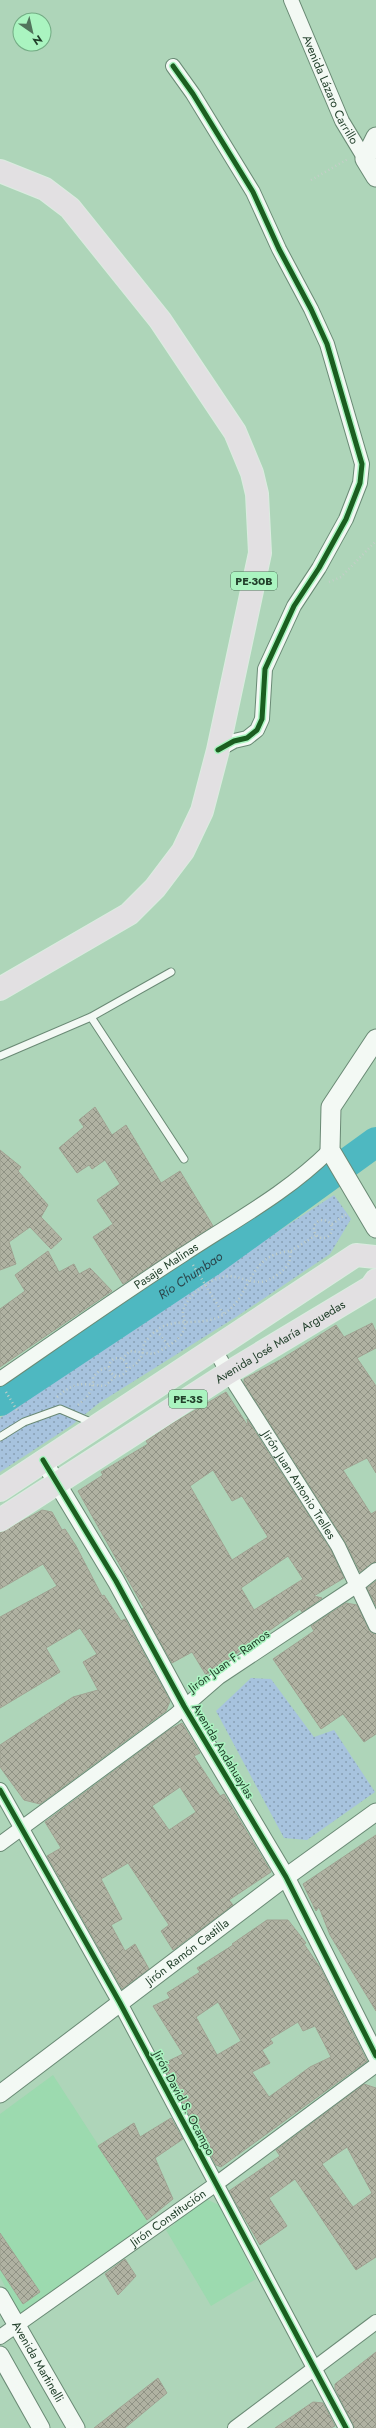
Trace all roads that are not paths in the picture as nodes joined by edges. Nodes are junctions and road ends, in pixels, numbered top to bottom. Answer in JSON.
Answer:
{"nodes":[{"id":1,"x":291,"y":0,"type":"edge"},
{"id":2,"x":172,"y":66,"type":"dead end"},
{"id":3,"x":376,"y":137,"type":"edge"},
{"id":4,"x":363,"y":155,"type":"junction"},
{"id":5,"x":0,"y":171,"type":"edge"},
{"id":6,"x":376,"y":177,"type":"edge"},
{"id":7,"x":218,"y":750,"type":"junction"},
{"id":8,"x":171,"y":972,"type":"dead end"},
{"id":9,"x":0,"y":989,"type":"edge"},
{"id":10,"x":91,"y":1018,"type":"junction"},
{"id":11,"x":376,"y":1039,"type":"edge"},
{"id":12,"x":0,"y":1056,"type":"edge"},
{"id":13,"x":332,"y":1153,"type":"junction"},
{"id":14,"x":184,"y":1158,"type":"dead end"},
{"id":15,"x":376,"y":1228,"type":"edge"},
{"id":16,"x":376,"y":1257,"type":"edge"},
{"id":17,"x":376,"y":1280,"type":"edge"},
{"id":18,"x":214,"y":1348,"type":"junction"},
{"id":19,"x":228,"y":1373,"type":"junction"},
{"id":20,"x":1,"y":1383,"type":"edge"},
{"id":21,"x":97,"y":1425,"type":"junction"},
{"id":22,"x":0,"y":1437,"type":"edge"},
{"id":23,"x":43,"y":1460,"type":"junction"},
{"id":24,"x":56,"y":1484,"type":"junction"},
{"id":25,"x":0,"y":1490,"type":"edge"},
{"id":26,"x":0,"y":1520,"type":"edge"},
{"id":27,"x":376,"y":1570,"type":"edge"},
{"id":28,"x":356,"y":1586,"type":"junction"},
{"id":29,"x":376,"y":1626,"type":"edge"},
{"id":30,"x":184,"y":1706,"type":"junction"},
{"id":31,"x":0,"y":1790,"type":"edge"},
{"id":32,"x":376,"y":1812,"type":"edge"},
{"id":33,"x":22,"y":1828,"type":"junction"},
{"id":34,"x":0,"y":1844,"type":"edge"},
{"id":35,"x":286,"y":1877,"type":"junction"},
{"id":36,"x":120,"y":2003,"type":"junction"},
{"id":37,"x":376,"y":2056,"type":"edge"},
{"id":38,"x":376,"y":2065,"type":"edge"},
{"id":39,"x":0,"y":2094,"type":"edge"},
{"id":40,"x":216,"y":2184,"type":"junction"},
{"id":41,"x":0,"y":2296,"type":"edge"},
{"id":42,"x":376,"y":2322,"type":"edge"},
{"id":43,"x":17,"y":2325,"type":"junction"},
{"id":44,"x":0,"y":2337,"type":"edge"},
{"id":45,"x":0,"y":2355,"type":"edge"},
{"id":46,"x":314,"y":2367,"type":"junction"},
{"id":47,"x":41,"y":2428,"type":"edge"},
{"id":48,"x":76,"y":2428,"type":"edge"},
{"id":49,"x":235,"y":2428,"type":"edge"},
{"id":50,"x":346,"y":2428,"type":"edge"}],
"edges":[{"from":1,"to":4,"type":"street","name":"Avenida Lázaro Carrillo"},
{"from":2,"to":7,"type":"street"},
{"from":3,"to":4,"type":"main road"},
{"from":4,"to":6,"type":"main road","name":"Avenida Lázaro Carrillo"},
{"from":5,"to":7,"type":"highway","number":"PE-30B"},
{"from":7,"to":9,"type":"highway","number":"PE-30B"},
{"from":8,"to":10,"type":"lane"},
{"from":10,"to":12,"type":"lane"},
{"from":10,"to":14,"type":"lane"},
{"from":11,"to":13,"type":"main road"},
{"from":13,"to":15,"type":"main road"},
{"from":13,"to":20,"type":"street","name":"Pasaje Malinas"},
{"from":16,"to":18,"type":"highway","number":"PE-3S"},
{"from":17,"to":19,"type":"highway","name":"Avenida José María Arguedas","number":"PE-3S"},
{"from":18,"to":19,"type":"street","name":"Jirón Juan Antonio Trelles"},
{"from":18,"to":21,"type":"highway","number":"PE-3S"},
{"from":19,"to":24,"type":"highway","name":"Avenida José María Arguedas","number":"PE-3S"},
{"from":19,"to":28,"type":"street","name":"Jirón Juan Antonio Trelles"},
{"from":21,"to":22,"type":"lane"},
{"from":21,"to":23,"type":"highway","number":"PE-3S"},
{"from":23,"to":24,"type":"street","name":"Avenida Andahuaylas"},
{"from":23,"to":25,"type":"highway","number":"PE-3S"},
{"from":24,"to":26,"type":"highway","name":"Avenida José María Arguedas","number":"PE-3S"},
{"from":24,"to":30,"type":"street","name":"Avenida Andahuaylas"},
{"from":27,"to":28,"type":"street","name":"Jirón Juan F. Ramos"},
{"from":28,"to":29,"type":"street","name":"Jirón Juan Antonio Trelles"},
{"from":28,"to":30,"type":"street","name":"Jirón Juan F. Ramos"},
{"from":30,"to":33,"type":"street","name":"Jirón Juan F. Ramos"},
{"from":30,"to":35,"type":"street","name":"Avenida Andahuaylas"},
{"from":31,"to":33,"type":"street","name":"Jirón David S. Ocampo"},
{"from":32,"to":35,"type":"street","name":"Jirón Ramón Castilla"},
{"from":33,"to":34,"type":"street","name":"Jirón Juan F. Ramos"},
{"from":33,"to":36,"type":"street","name":"Jirón David S. Ocampo"},
{"from":35,"to":36,"type":"street","name":"Jirón Ramón Castilla"},
{"from":35,"to":37,"type":"street","name":"Avenida Andahuaylas"},
{"from":36,"to":39,"type":"street","name":"Jirón Ramón Castilla"},
{"from":36,"to":40,"type":"street","name":"Jirón David S. Ocampo"},
{"from":38,"to":40,"type":"street","name":"Jirón Constitución"},
{"from":40,"to":43,"type":"street","name":"Jirón Constitución"},
{"from":40,"to":46,"type":"street","name":"Jirón David S. Ocampo"},
{"from":41,"to":43,"type":"street","name":"Avenida Martinelli"},
{"from":42,"to":46,"type":"street"},
{"from":43,"to":44,"type":"street","name":"Jirón Constitución"},
{"from":43,"to":48,"type":"street","name":"Avenida Martinelli"},
{"from":45,"to":47,"type":"street"},
{"from":46,"to":49,"type":"street"},
{"from":46,"to":50,"type":"street","name":"Jirón David S. Ocampo"}]}
